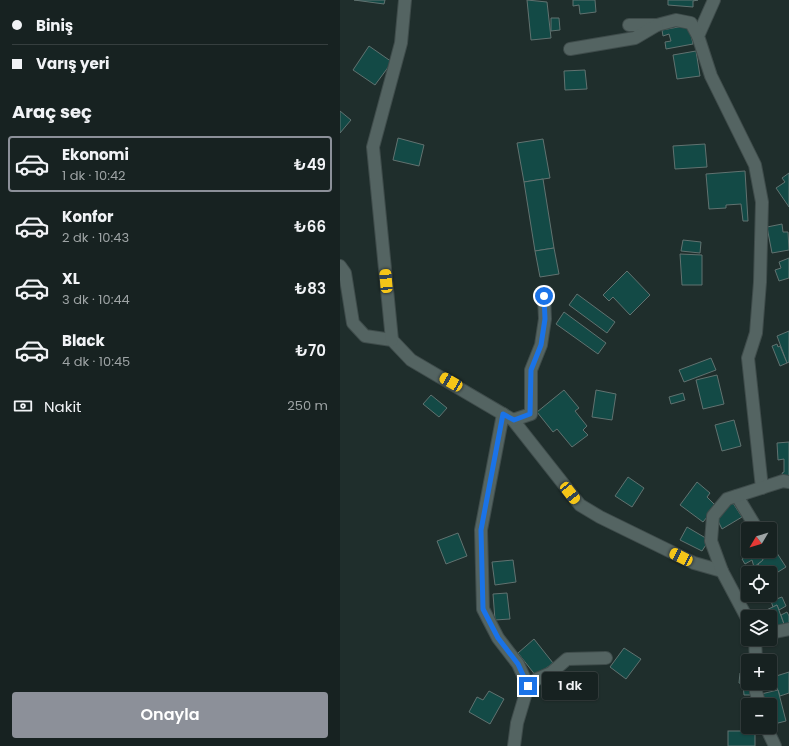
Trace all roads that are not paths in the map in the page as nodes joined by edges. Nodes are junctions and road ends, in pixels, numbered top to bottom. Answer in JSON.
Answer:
{"nodes":[{"id":1,"x":405,"y":0,"type":"edge"},
{"id":2,"x":714,"y":0,"type":"edge"},
{"id":3,"x":629,"y":25,"type":"dead end"},
{"id":4,"x":657,"y":25,"type":"junction"},
{"id":5,"x":698,"y":36,"type":"junction"},
{"id":6,"x":570,"y":49,"type":"dead end"},
{"id":7,"x":340,"y":266,"type":"edge"},
{"id":8,"x":544,"y":296,"type":"dead end"},
{"id":9,"x":392,"y":340,"type":"junction"},
{"id":10,"x":508,"y":417,"type":"junction"},
{"id":11,"x":789,"y":482,"type":"edge"},
{"id":12,"x":762,"y":488,"type":"junction"},
{"id":13,"x":737,"y":496,"type":"junction"},
{"id":14,"x":753,"y":522,"type":"edge"},
{"id":15,"x":722,"y":571,"type":"junction"},
{"id":16,"x":743,"y":610,"type":"edge"},
{"id":17,"x":789,"y":629,"type":"edge"},
{"id":18,"x":777,"y":632,"type":"edge"},
{"id":19,"x":606,"y":658,"type":"dead end"},
{"id":20,"x":528,"y":686,"type":"junction"},
{"id":21,"x":769,"y":734,"type":"edge"},
{"id":22,"x":514,"y":746,"type":"edge"},
{"id":23,"x":775,"y":746,"type":"edge"}],
"edges":[{"from":1,"to":9,"type":"street"},
{"from":2,"to":5,"type":"street"},
{"from":3,"to":4,"type":"street"},
{"from":4,"to":5,"type":"street"},
{"from":4,"to":6,"type":"street"},
{"from":5,"to":12,"type":"street"},
{"from":7,"to":9,"type":"street"},
{"from":8,"to":10,"type":"street"},
{"from":9,"to":10,"type":"street"},
{"from":10,"to":15,"type":"street"},
{"from":10,"to":20,"type":"street"},
{"from":11,"to":12,"type":"street"},
{"from":12,"to":13,"type":"street"},
{"from":13,"to":14,"type":"street"},
{"from":13,"to":15,"type":"street"},
{"from":15,"to":16,"type":"street"},
{"from":17,"to":18,"type":"street"},
{"from":19,"to":20,"type":"street"},
{"from":20,"to":22,"type":"street"},
{"from":21,"to":23,"type":"street"}]}
